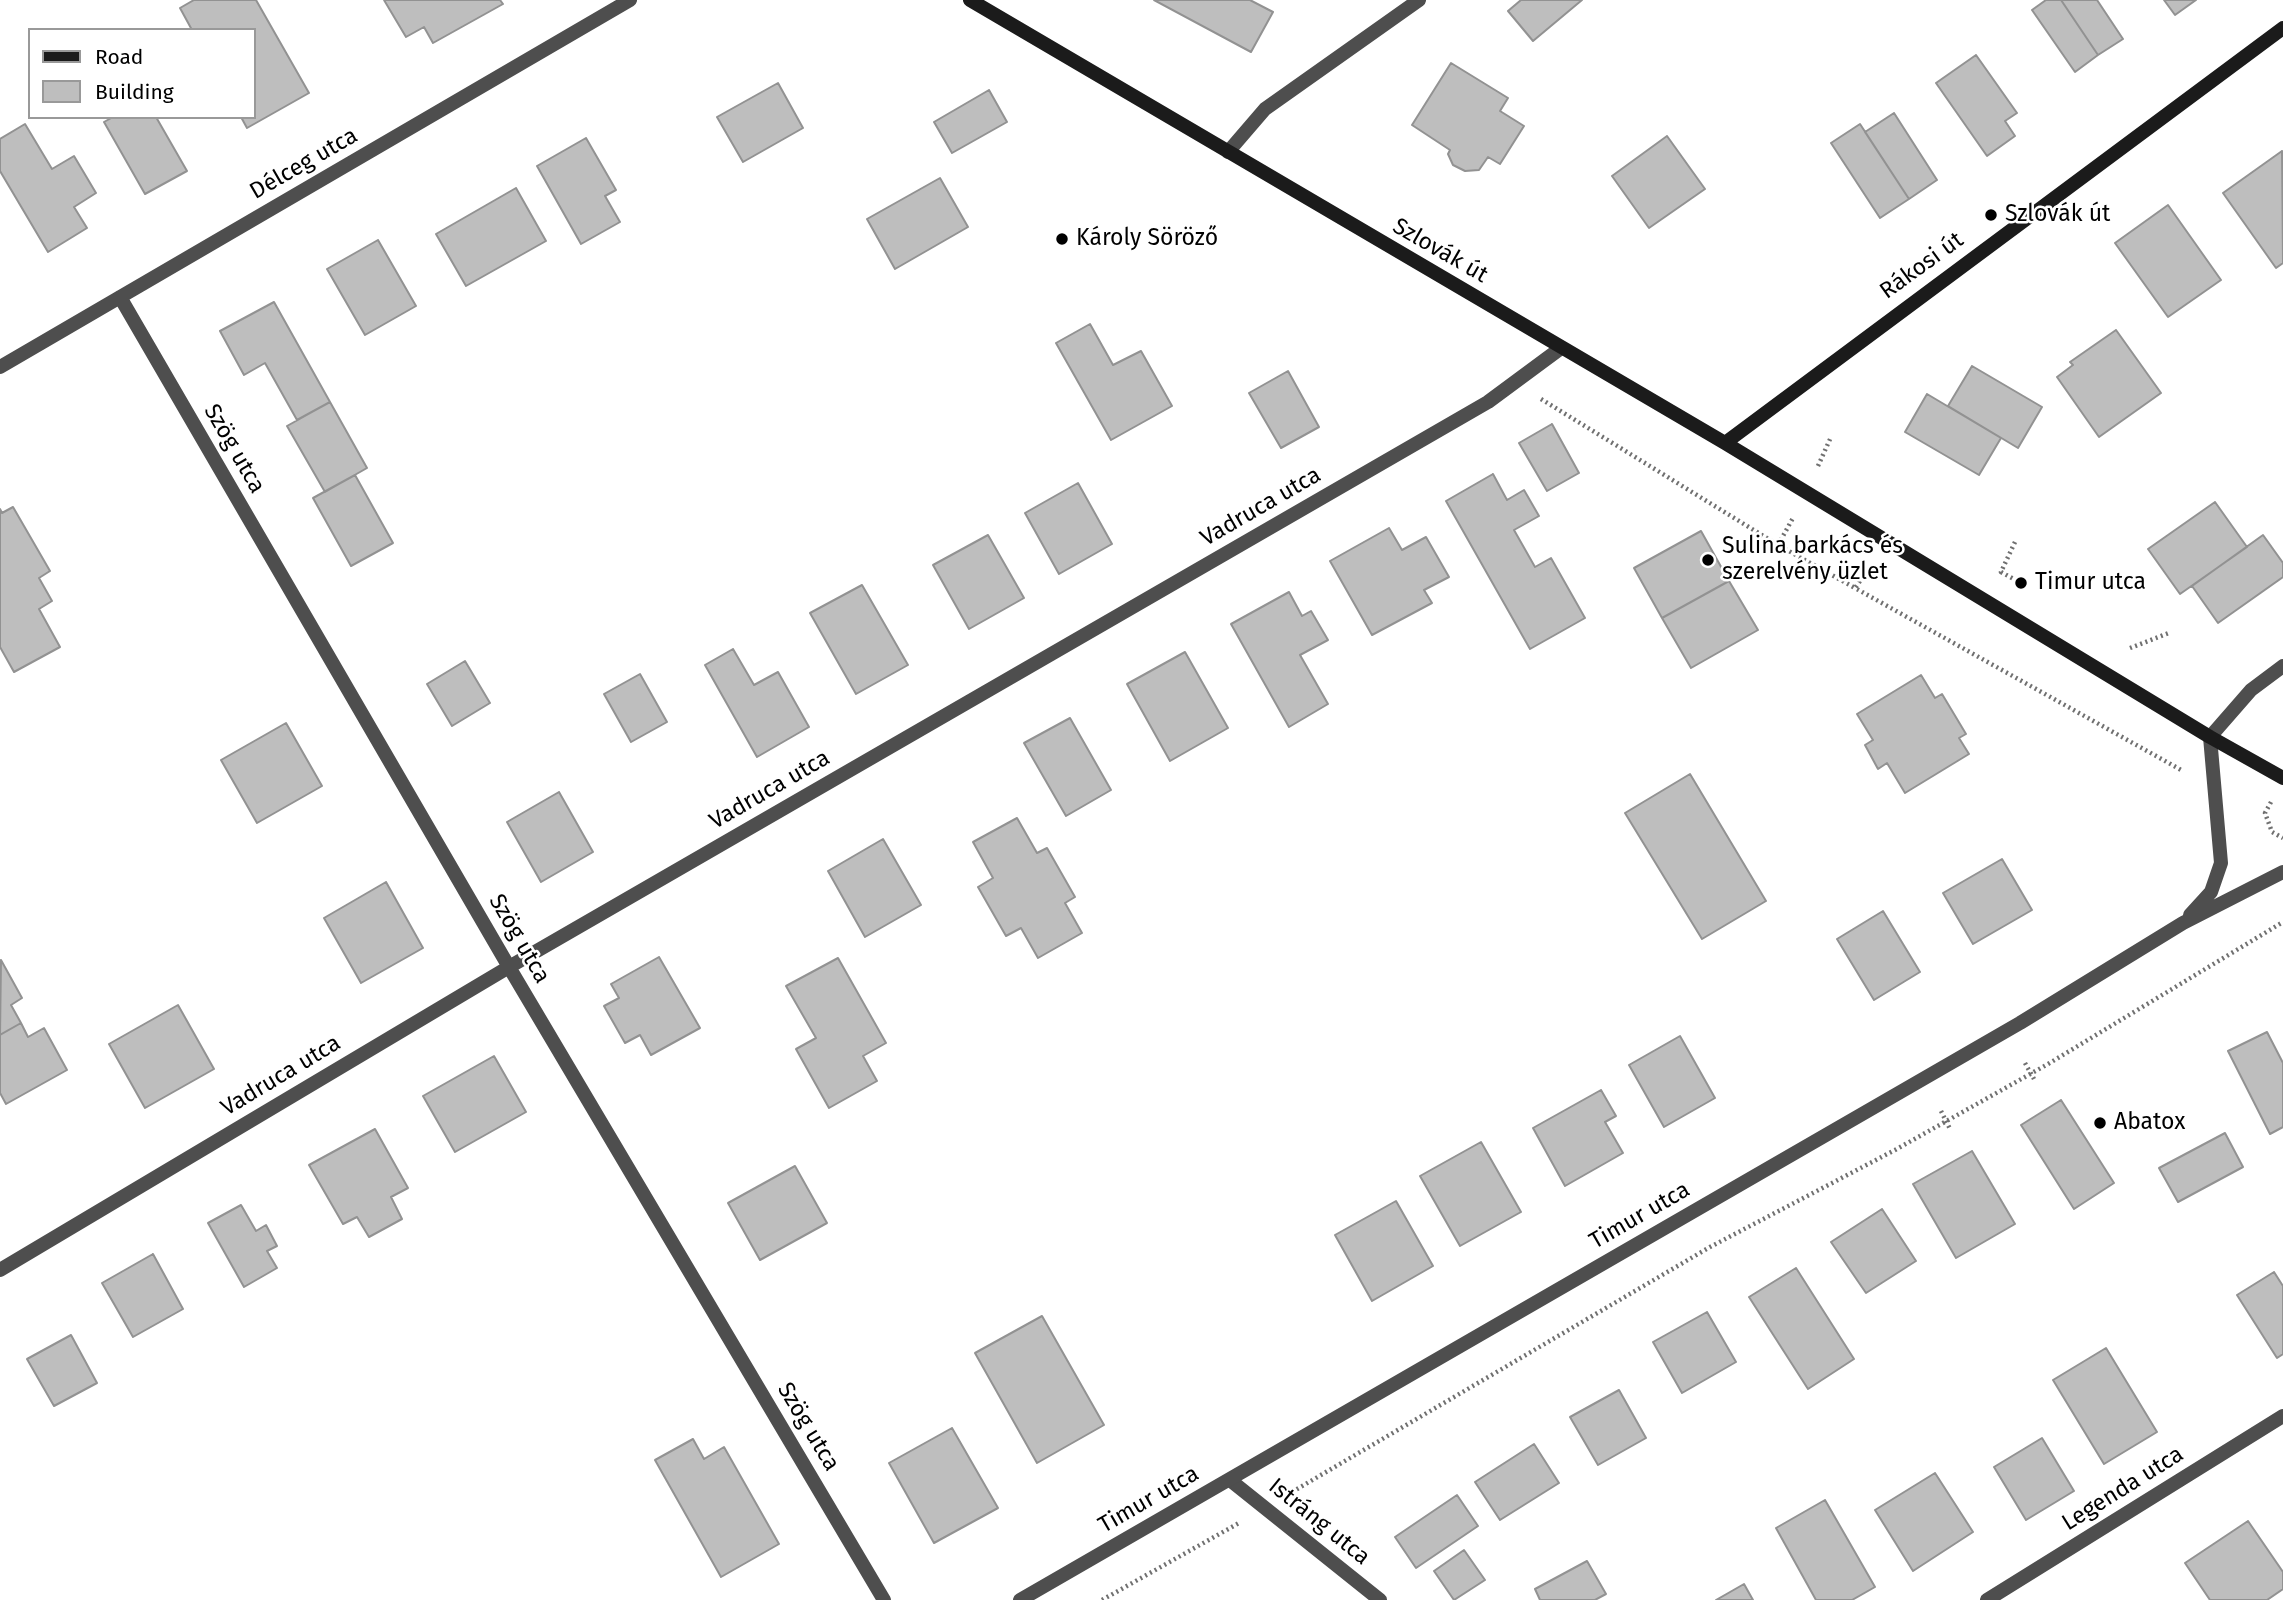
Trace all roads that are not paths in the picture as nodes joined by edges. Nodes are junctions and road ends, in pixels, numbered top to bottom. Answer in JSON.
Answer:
{"nodes":[{"id":1,"x":630,"y":0,"type":"edge"},
{"id":2,"x":970,"y":0,"type":"edge"},
{"id":3,"x":1419,"y":0,"type":"edge"},
{"id":4,"x":2283,"y":28,"type":"edge"},
{"id":5,"x":1228,"y":152,"type":"junction"},
{"id":6,"x":120,"y":297,"type":"junction"},
{"id":7,"x":1561,"y":348,"type":"junction"},
{"id":8,"x":0,"y":367,"type":"edge"},
{"id":9,"x":1724,"y":443,"type":"junction"},
{"id":10,"x":2283,"y":666,"type":"edge"},
{"id":11,"x":2210,"y":737,"type":"junction"},
{"id":12,"x":2280,"y":785,"type":"edge"},
{"id":13,"x":2283,"y":872,"type":"edge"},
{"id":14,"x":2183,"y":923,"type":"junction"},
{"id":15,"x":509,"y":967,"type":"junction"},
{"id":16,"x":0,"y":1269,"type":"edge"},
{"id":17,"x":2283,"y":1416,"type":"edge"},
{"id":18,"x":1230,"y":1480,"type":"junction"},
{"id":19,"x":884,"y":1600,"type":"edge"},
{"id":20,"x":1020,"y":1600,"type":"edge"},
{"id":21,"x":1380,"y":1600,"type":"edge"},
{"id":22,"x":1987,"y":1600,"type":"edge"}],
"edges":[{"from":1,"to":6,"type":"street","name":"Délceg utca"},
{"from":2,"to":5,"type":"main road","name":"Szlovák út"},
{"from":3,"to":5,"type":"street"},
{"from":4,"to":9,"type":"main road","name":"Rákosi út"},
{"from":5,"to":7,"type":"main road","name":"Szlovák út"},
{"from":6,"to":8,"type":"street","name":"Délceg utca"},
{"from":6,"to":15,"type":"street","name":"Szög utca"},
{"from":7,"to":9,"type":"main road","name":"Szlovák út"},
{"from":7,"to":15,"type":"street","name":"Vadruca utca"},
{"from":9,"to":11,"type":"main road","name":"Szlovák út"},
{"from":10,"to":11,"type":"street"},
{"from":11,"to":12,"type":"main road","name":"Szlovák út"},
{"from":11,"to":14,"type":"street"},
{"from":13,"to":14,"type":"street","name":"Timur utca"},
{"from":14,"to":18,"type":"street","name":"Timur utca"},
{"from":15,"to":16,"type":"street","name":"Vadruca utca"},
{"from":15,"to":19,"type":"street","name":"Szög utca"},
{"from":17,"to":22,"type":"street","name":"Legenda utca"},
{"from":18,"to":20,"type":"street","name":"Timur utca"},
{"from":18,"to":21,"type":"street","name":"Istráng utca"}]}
